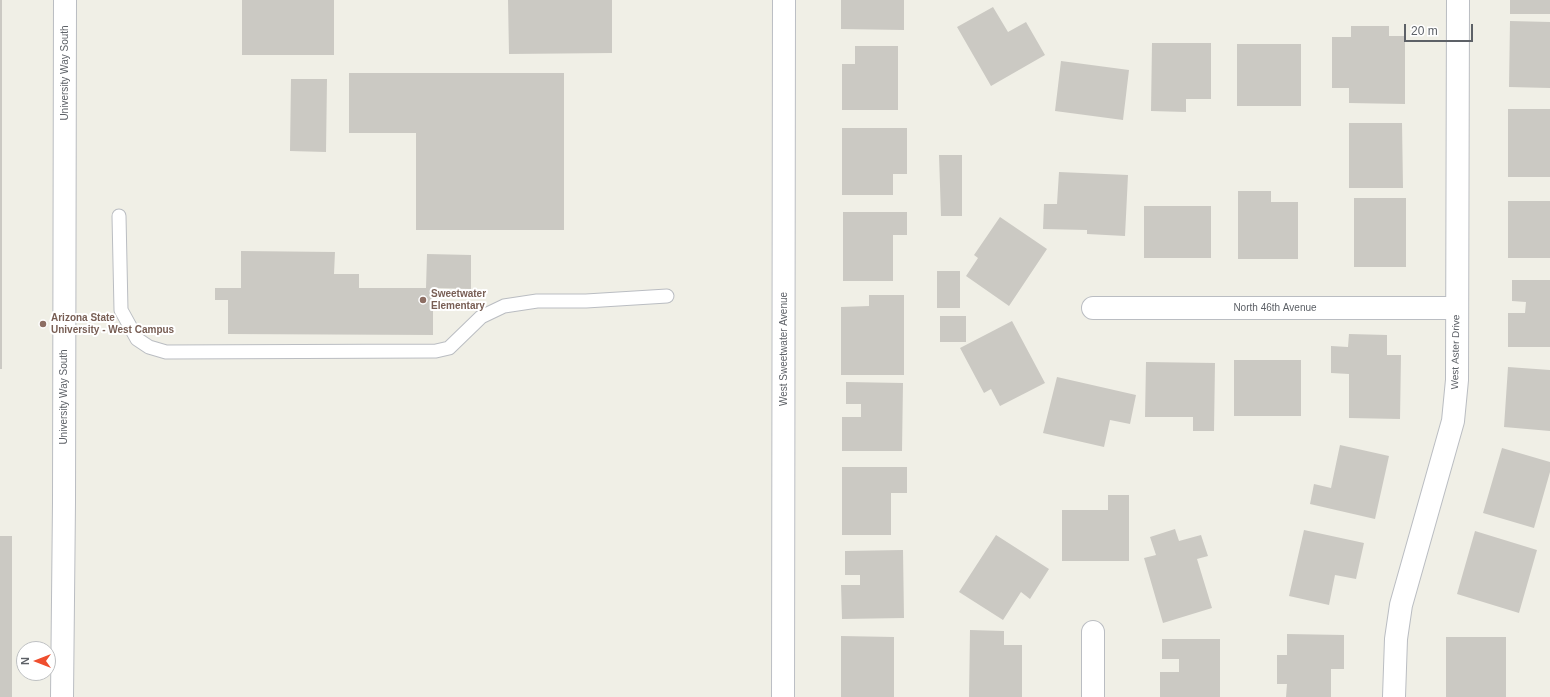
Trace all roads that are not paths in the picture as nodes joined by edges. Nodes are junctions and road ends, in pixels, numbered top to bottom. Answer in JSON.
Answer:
{"nodes":[{"id":1,"x":65,"y":0,"type":"edge"},
{"id":2,"x":784,"y":0,"type":"edge"},
{"id":3,"x":1458,"y":0,"type":"edge"},
{"id":4,"x":119,"y":216,"type":"dead end"},
{"id":5,"x":667,"y":296,"type":"dead end"},
{"id":6,"x":1093,"y":308,"type":"dead end"},
{"id":7,"x":1457,"y":308,"type":"junction"},
{"id":8,"x":1093,"y":632,"type":"dead end"},
{"id":9,"x":62,"y":697,"type":"edge"},
{"id":10,"x":783,"y":697,"type":"edge"},
{"id":11,"x":1093,"y":697,"type":"edge"},
{"id":12,"x":1394,"y":697,"type":"edge"}],
"edges":[{"from":1,"to":9,"type":"street","name":"University Way South"},
{"from":2,"to":10,"type":"street","name":"West Sweetwater Avenue"},
{"from":3,"to":7,"type":"street","name":"West Aster Drive"},
{"from":4,"to":5,"type":"lane"},
{"from":6,"to":7,"type":"street","name":"North 46th Avenue"},
{"from":7,"to":12,"type":"street","name":"West Aster Drive"},
{"from":8,"to":11,"type":"street"}]}
